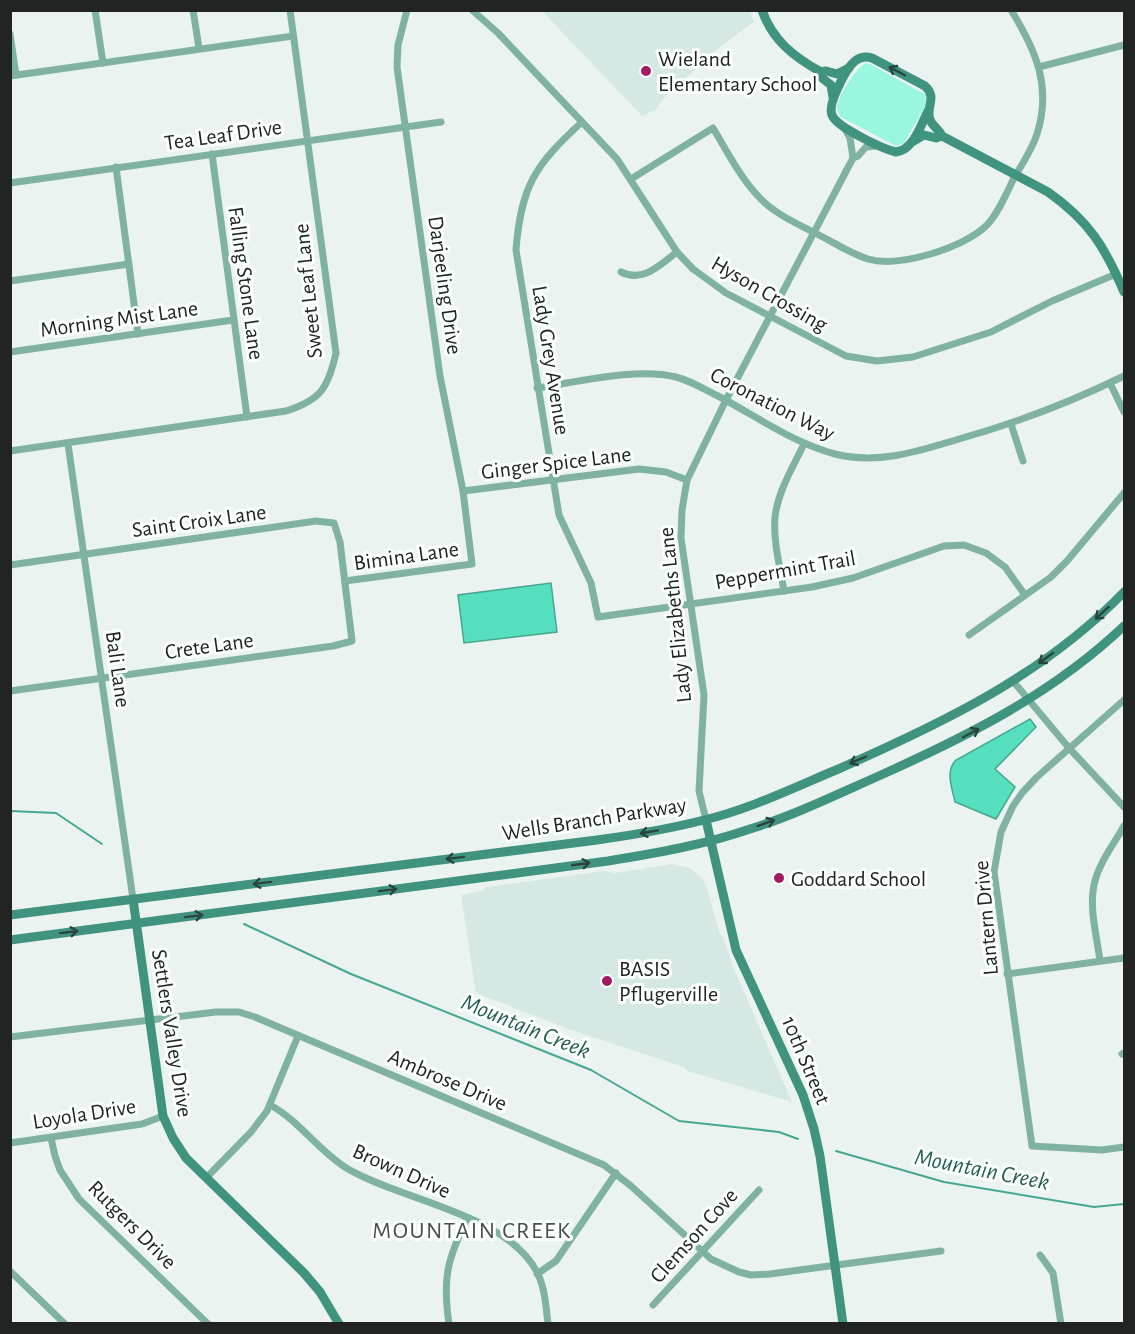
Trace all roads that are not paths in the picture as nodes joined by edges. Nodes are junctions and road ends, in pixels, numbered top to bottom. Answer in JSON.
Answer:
{"nodes":[{"id":1,"x":95,"y":10,"type":"edge"},
{"id":2,"x":193,"y":10,"type":"edge"},
{"id":3,"x":290,"y":10,"type":"edge"},
{"id":4,"x":407,"y":10,"type":"edge"},
{"id":5,"x":472,"y":10,"type":"edge"},
{"id":6,"x":762,"y":10,"type":"edge"},
{"id":7,"x":1011,"y":10,"type":"edge"},
{"id":8,"x":10,"y":34,"type":"edge"},
{"id":9,"x":293,"y":36,"type":"junction"},
{"id":10,"x":1125,"y":45,"type":"edge"},
{"id":11,"x":199,"y":48,"type":"junction"},
{"id":12,"x":103,"y":63,"type":"junction"},
{"id":13,"x":850,"y":66,"type":"junction"},
{"id":14,"x":1039,"y":67,"type":"junction"},
{"id":15,"x":821,"y":72,"type":"junction"},
{"id":16,"x":13,"y":76,"type":"edge"},
{"id":17,"x":833,"y":99,"type":"junction"},
{"id":18,"x":929,"y":109,"type":"junction"},
{"id":19,"x":441,"y":122,"type":"dead end"},
{"id":20,"x":582,"y":122,"type":"junction"},
{"id":21,"x":842,"y":126,"type":"junction"},
{"id":22,"x":405,"y":127,"type":"junction"},
{"id":23,"x":942,"y":136,"type":"junction"},
{"id":24,"x":308,"y":140,"type":"junction"},
{"id":25,"x":912,"y":143,"type":"junction"},
{"id":26,"x":880,"y":146,"type":"junction"},
{"id":27,"x":212,"y":154,"type":"junction"},
{"id":28,"x":853,"y":158,"type":"junction"},
{"id":29,"x":116,"y":167,"type":"junction"},
{"id":30,"x":1016,"y":175,"type":"junction"},
{"id":31,"x":631,"y":179,"type":"junction"},
{"id":32,"x":10,"y":183,"type":"edge"},
{"id":33,"x":814,"y":232,"type":"junction"},
{"id":34,"x":677,"y":252,"type":"junction"},
{"id":35,"x":129,"y":264,"type":"junction"},
{"id":36,"x":621,"y":272,"type":"dead end"},
{"id":37,"x":1116,"y":274,"type":"junction"},
{"id":38,"x":10,"y":281,"type":"edge"},
{"id":39,"x":1125,"y":292,"type":"edge"},
{"id":40,"x":771,"y":317,"type":"junction"},
{"id":41,"x":233,"y":320,"type":"junction"},
{"id":42,"x":138,"y":334,"type":"junction"},
{"id":43,"x":10,"y":352,"type":"edge"},
{"id":44,"x":1125,"y":376,"type":"edge"},
{"id":45,"x":1110,"y":383,"type":"junction"},
{"id":46,"x":537,"y":388,"type":"junction"},
{"id":47,"x":726,"y":400,"type":"junction"},
{"id":48,"x":1125,"y":412,"type":"edge"},
{"id":49,"x":247,"y":417,"type":"junction"},
{"id":50,"x":1011,"y":424,"type":"junction"},
{"id":51,"x":68,"y":444,"type":"junction"},
{"id":52,"x":804,"y":444,"type":"junction"},
{"id":53,"x":10,"y":451,"type":"edge"},
{"id":54,"x":1023,"y":461,"type":"dead end"},
{"id":55,"x":555,"y":479,"type":"junction"},
{"id":56,"x":687,"y":480,"type":"junction"},
{"id":57,"x":464,"y":492,"type":"junction"},
{"id":58,"x":1125,"y":493,"type":"edge"},
{"id":59,"x":84,"y":555,"type":"junction"},
{"id":60,"x":472,"y":564,"type":"joint"},
{"id":61,"x":10,"y":565,"type":"edge"},
{"id":62,"x":345,"y":581,"type":"junction"},
{"id":63,"x":784,"y":591,"type":"junction"},
{"id":64,"x":1125,"y":592,"type":"edge"},
{"id":65,"x":1025,"y":595,"type":"junction"},
{"id":66,"x":690,"y":603,"type":"junction"},
{"id":67,"x":598,"y":617,"type":"joint"},
{"id":68,"x":1125,"y":626,"type":"edge"},
{"id":69,"x":969,"y":635,"type":"dead end"},
{"id":70,"x":102,"y":678,"type":"junction"},
{"id":71,"x":1013,"y":681,"type":"junction"},
{"id":72,"x":10,"y":691,"type":"edge"},
{"id":73,"x":1125,"y":700,"type":"edge"},
{"id":74,"x":1028,"y":701,"type":"junction"},
{"id":75,"x":1070,"y":748,"type":"junction"},
{"id":76,"x":1125,"y":807,"type":"edge"},
{"id":77,"x":706,"y":820,"type":"junction"},
{"id":78,"x":1125,"y":826,"type":"edge"},
{"id":79,"x":710,"y":841,"type":"junction"},
{"id":80,"x":133,"y":899,"type":"junction"},
{"id":81,"x":10,"y":915,"type":"edge"},
{"id":82,"x":136,"y":923,"type":"junction"},
{"id":83,"x":10,"y":940,"type":"edge"},
{"id":84,"x":1125,"y":958,"type":"edge"},
{"id":85,"x":1100,"y":961,"type":"junction"},
{"id":86,"x":1007,"y":974,"type":"junction"},
{"id":87,"x":149,"y":1019,"type":"junction"},
{"id":88,"x":298,"y":1035,"type":"junction"},
{"id":89,"x":10,"y":1037,"type":"edge"},
{"id":90,"x":270,"y":1105,"type":"junction"},
{"id":91,"x":163,"y":1116,"type":"junction"},
{"id":92,"x":51,"y":1138,"type":"junction"},
{"id":93,"x":10,"y":1143,"type":"edge"},
{"id":94,"x":1125,"y":1148,"type":"edge"},
{"id":95,"x":615,"y":1173,"type":"junction"},
{"id":96,"x":206,"y":1178,"type":"junction"},
{"id":97,"x":759,"y":1190,"type":"dead end"},
{"id":98,"x":466,"y":1218,"type":"junction"},
{"id":99,"x":941,"y":1251,"type":"dead end"},
{"id":100,"x":702,"y":1252,"type":"junction"},
{"id":101,"x":1040,"y":1255,"type":"dead end"},
{"id":102,"x":836,"y":1266,"type":"junction"},
{"id":103,"x":10,"y":1271,"type":"edge"},
{"id":104,"x":537,"y":1274,"type":"junction"},
{"id":105,"x":653,"y":1305,"type":"dead end"},
{"id":106,"x":65,"y":1323,"type":"edge"},
{"id":107,"x":208,"y":1323,"type":"edge"},
{"id":108,"x":339,"y":1323,"type":"edge"},
{"id":109,"x":449,"y":1323,"type":"edge"},
{"id":110,"x":548,"y":1323,"type":"edge"},
{"id":111,"x":843,"y":1323,"type":"edge"},
{"id":112,"x":1061,"y":1323,"type":"edge"}],
"edges":[{"from":1,"to":12,"type":"street"},
{"from":2,"to":11,"type":"street"},
{"from":3,"to":9,"type":"street","name":"Sweet Leaf Lane"},
{"from":4,"to":22,"type":"street","name":"Darjeeling Drive"},
{"from":5,"to":20,"type":"street","name":"Hyson Crossing"},
{"from":6,"to":15,"type":"main road"},
{"from":7,"to":14,"type":"street"},
{"from":8,"to":16,"type":"street"},
{"from":9,"to":11,"type":"street"},
{"from":9,"to":24,"type":"street","name":"Sweet Leaf Lane"},
{"from":10,"to":14,"type":"street"},
{"from":11,"to":12,"type":"street"},
{"from":12,"to":16,"type":"street"},
{"from":13,"to":15,"type":"main road"},
{"from":13,"to":17,"type":"main road"},
{"from":18,"to":13,"type":"main road","one_way":true},
{"from":14,"to":30,"type":"street"},
{"from":15,"to":17,"type":"main road"},
{"from":17,"to":21,"type":"main road"},
{"from":18,"to":23,"type":"main road"},
{"from":18,"to":25,"type":"main road"},
{"from":19,"to":22,"type":"street","name":"Tea Leaf Drive"},
{"from":20,"to":31,"type":"street","name":"Hyson Crossing"},
{"from":20,"to":46,"type":"street","name":"Lady Grey Avenue"},
{"from":21,"to":26,"type":"main road"},
{"from":21,"to":28,"type":"street"},
{"from":22,"to":24,"type":"street","name":"Tea Leaf Drive"},
{"from":22,"to":57,"type":"street","name":"Darjeeling Drive"},
{"from":23,"to":25,"type":"main road"},
{"from":23,"to":30,"type":"main road"},
{"from":24,"to":27,"type":"street","name":"Tea Leaf Drive"},
{"from":24,"to":49,"type":"street","name":"Sweet Leaf Lane"},
{"from":25,"to":26,"type":"main road"},
{"from":26,"to":28,"type":"street"},
{"from":27,"to":29,"type":"street","name":"Tea Leaf Drive"},
{"from":27,"to":41,"type":"street","name":"Falling Stone Lane"},
{"from":28,"to":33,"type":"street","name":"Lady Elizabeths Lane"},
{"from":29,"to":32,"type":"street","name":"Tea Leaf Drive"},
{"from":29,"to":35,"type":"street"},
{"from":30,"to":33,"type":"street"},
{"from":30,"to":37,"type":"main road"},
{"from":31,"to":33,"type":"street"},
{"from":31,"to":34,"type":"street","name":"Hyson Crossing"},
{"from":33,"to":40,"type":"street","name":"Lady Elizabeths Lane"},
{"from":34,"to":36,"type":"street"},
{"from":34,"to":40,"type":"street","name":"Hyson Crossing"},
{"from":35,"to":38,"type":"street"},
{"from":35,"to":42,"type":"street"},
{"from":37,"to":39,"type":"main road"},
{"from":37,"to":40,"type":"street","name":"Hyson Crossing"},
{"from":40,"to":47,"type":"street","name":"Lady Elizabeths Lane"},
{"from":41,"to":42,"type":"street","name":"Morning Mist Lane"},
{"from":41,"to":49,"type":"street","name":"Falling Stone Lane"},
{"from":42,"to":43,"type":"street","name":"Morning Mist Lane"},
{"from":44,"to":45,"type":"street","name":"Coronation Way"},
{"from":45,"to":48,"type":"street"},
{"from":45,"to":50,"type":"street","name":"Coronation Way"},
{"from":46,"to":47,"type":"street","name":"Coronation Way"},
{"from":46,"to":55,"type":"street","name":"Lady Grey Avenue"},
{"from":47,"to":52,"type":"street","name":"Coronation Way"},
{"from":47,"to":56,"type":"street","name":"Lady Elizabeths Lane"},
{"from":49,"to":51,"type":"street","name":"Sweet Leaf Lane"},
{"from":50,"to":52,"type":"street","name":"Coronation Way"},
{"from":50,"to":54,"type":"street"},
{"from":51,"to":53,"type":"street","name":"Sweet Leaf Lane"},
{"from":51,"to":59,"type":"street","name":"Bali Lane"},
{"from":52,"to":63,"type":"street"},
{"from":55,"to":56,"type":"street","name":"Ginger Spice Lane"},
{"from":55,"to":57,"type":"street","name":"Ginger Spice Lane"},
{"from":55,"to":67,"type":"street","name":"Lady Grey Avenue"},
{"from":56,"to":66,"type":"street","name":"Lady Elizabeths Lane"},
{"from":57,"to":60,"type":"street","name":"Darjeeling Drive"},
{"from":58,"to":65,"type":"street"},
{"from":59,"to":61,"type":"street","name":"Saint Croix Lane"},
{"from":59,"to":62,"type":"street","name":"Saint Croix Lane"},
{"from":59,"to":70,"type":"street","name":"Bali Lane"},
{"from":60,"to":62,"type":"street","name":"Bimina Lane"},
{"from":62,"to":70,"type":"street","name":"Crete Lane"},
{"from":63,"to":65,"type":"street","name":"Peppermint Trail"},
{"from":63,"to":66,"type":"street","name":"Peppermint Trail"},
{"from":64,"to":71,"type":"main road","name":"Wells Branch Parkway","one_way":true},
{"from":65,"to":69,"type":"street"},
{"from":66,"to":67,"type":"street","name":"Peppermint Trail"},
{"from":66,"to":77,"type":"street","name":"Lady Elizabeths Lane"},
{"from":68,"to":74,"type":"main road","name":"Wells Branch Parkway"},
{"from":70,"to":72,"type":"street","name":"Crete Lane"},
{"from":70,"to":80,"type":"street","name":"Bali Lane"},
{"from":71,"to":74,"type":"street"},
{"from":71,"to":77,"type":"main road","name":"Wells Branch Parkway","one_way":true},
{"from":73,"to":75,"type":"street","name":"Lantern Drive"},
{"from":74,"to":75,"type":"street"},
{"from":79,"to":74,"type":"main road","name":"Wells Branch Parkway","one_way":true},
{"from":75,"to":76,"type":"street"},
{"from":75,"to":86,"type":"street","name":"Lantern Drive"},
{"from":77,"to":79,"type":"main road","name":"10th Street"},
{"from":77,"to":80,"type":"main road","name":"Wells Branch Parkway","one_way":true},
{"from":78,"to":85,"type":"street"},
{"from":82,"to":79,"type":"main road","name":"Wells Branch Parkway","one_way":true},
{"from":79,"to":102,"type":"main road","name":"10th Street"},
{"from":80,"to":81,"type":"main road","name":"Wells Branch Parkway"},
{"from":80,"to":82,"type":"main road","name":"Settlers Valley Drive"},
{"from":83,"to":82,"type":"main road","name":"Wells Branch Parkway","one_way":true},
{"from":82,"to":87,"type":"main road","name":"Settlers Valley Drive"},
{"from":84,"to":85,"type":"street"},
{"from":85,"to":86,"type":"street"},
{"from":86,"to":94,"type":"street","name":"Lantern Drive"},
{"from":87,"to":88,"type":"street","name":"Ambrose Drive"},
{"from":87,"to":89,"type":"street","name":"Ambrose Drive"},
{"from":87,"to":91,"type":"main road","name":"Settlers Valley Drive"},
{"from":88,"to":90,"type":"street"},
{"from":88,"to":95,"type":"street","name":"Ambrose Drive"},
{"from":90,"to":96,"type":"street"},
{"from":90,"to":98,"type":"street","name":"Brown Drive"},
{"from":91,"to":92,"type":"street","name":"Loyola Drive"},
{"from":91,"to":96,"type":"main road","name":"Settlers Valley Drive"},
{"from":92,"to":93,"type":"street","name":"Loyola Drive"},
{"from":92,"to":107,"type":"street","name":"Rutgers Drive"},
{"from":95,"to":100,"type":"street","name":"Ambrose Drive"},
{"from":95,"to":104,"type":"street"},
{"from":96,"to":108,"type":"main road","name":"Settlers Valley Drive"},
{"from":97,"to":100,"type":"street","name":"Clemson Cove"},
{"from":98,"to":104,"type":"street","name":"Brown Drive"},
{"from":98,"to":109,"type":"street"},
{"from":99,"to":102,"type":"street","name":"Ambrose Drive"},
{"from":100,"to":102,"type":"street","name":"Ambrose Drive"},
{"from":100,"to":105,"type":"street","name":"Clemson Cove"},
{"from":101,"to":112,"type":"street"},
{"from":102,"to":111,"type":"main road","name":"10th Street"},
{"from":103,"to":106,"type":"street"},
{"from":104,"to":110,"type":"street","name":"Brown Drive"}]}
